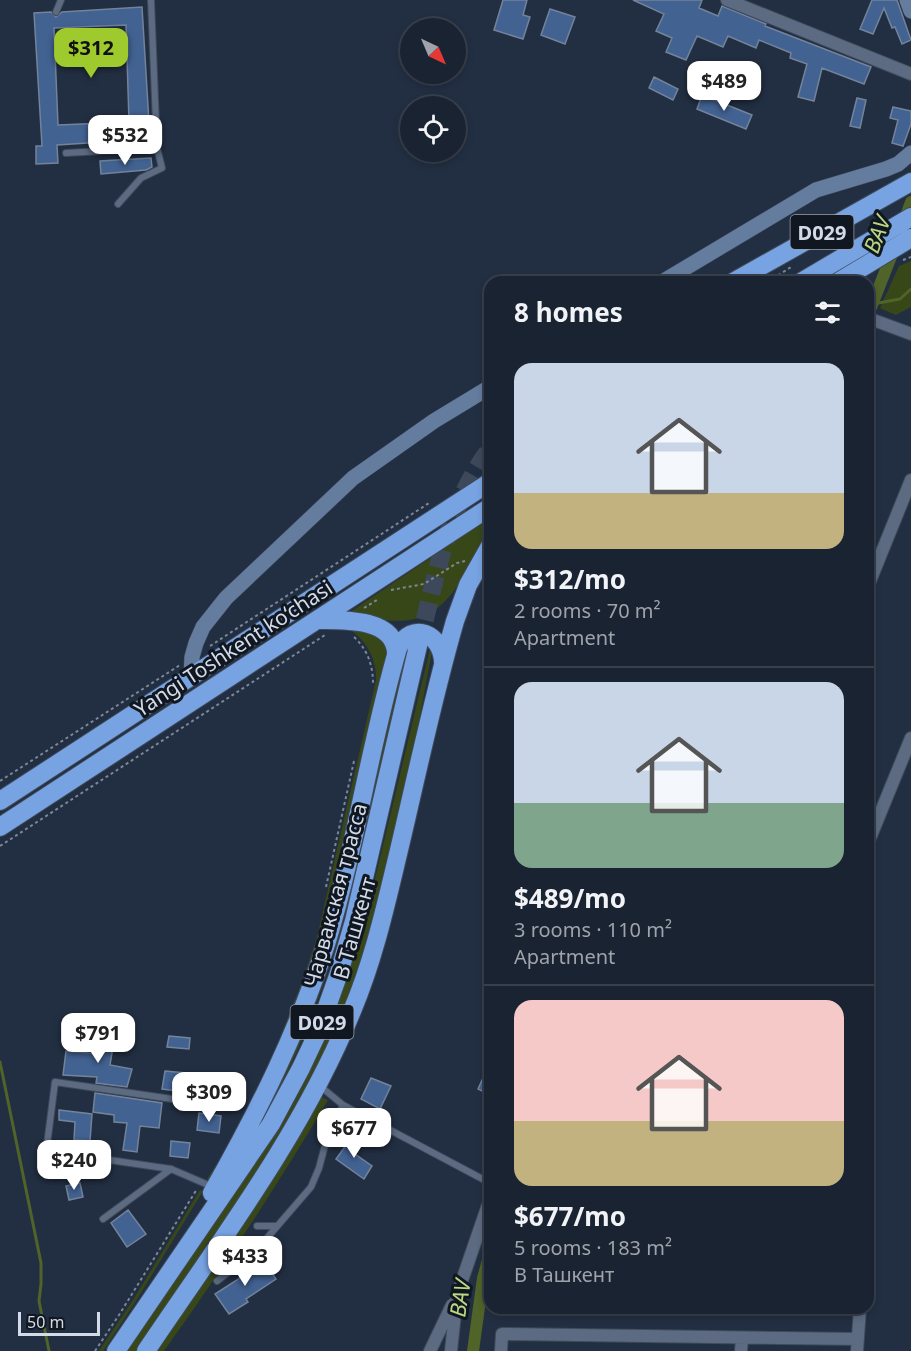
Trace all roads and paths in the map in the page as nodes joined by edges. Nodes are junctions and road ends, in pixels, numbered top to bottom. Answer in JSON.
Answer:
{"nodes":[{"id":1,"x":61,"y":0,"type":"edge"},
{"id":2,"x":151,"y":0,"type":"edge"},
{"id":3,"x":726,"y":0,"type":"edge"},
{"id":4,"x":907,"y":0,"type":"edge"},
{"id":5,"x":911,"y":11,"type":"edge"},
{"id":6,"x":56,"y":12,"type":"dead end"},
{"id":7,"x":911,"y":74,"type":"edge"},
{"id":8,"x":157,"y":148,"type":"junction"},
{"id":9,"x":66,"y":153,"type":"dead end"},
{"id":10,"x":911,"y":153,"type":"edge"},
{"id":11,"x":911,"y":182,"type":"edge"},
{"id":12,"x":118,"y":204,"type":"dead end"},
{"id":13,"x":911,"y":217,"type":"edge"},
{"id":14,"x":910,"y":245,"type":"edge"},
{"id":15,"x":901,"y":261,"type":"dead end"},
{"id":16,"x":673,"y":276,"type":"edge"},
{"id":17,"x":744,"y":276,"type":"edge"},
{"id":18,"x":811,"y":276,"type":"edge"},
{"id":19,"x":848,"y":276,"type":"edge"},
{"id":20,"x":874,"y":319,"type":"edge"},
{"id":21,"x":911,"y":334,"type":"edge"},
{"id":22,"x":484,"y":391,"type":"edge"},
{"id":23,"x":911,"y":480,"type":"edge"},
{"id":24,"x":484,"y":486,"type":"edge"},
{"id":25,"x":437,"y":499,"type":"dead end"},
{"id":26,"x":484,"y":511,"type":"edge"},
{"id":27,"x":484,"y":556,"type":"edge"},
{"id":28,"x":478,"y":565,"type":"junction"},
{"id":29,"x":874,"y":571,"type":"edge"},
{"id":30,"x":390,"y":590,"type":"dead end"},
{"id":31,"x":381,"y":596,"type":"dead end"},
{"id":32,"x":322,"y":627,"type":"junction"},
{"id":33,"x":348,"y":627,"type":"junction"},
{"id":34,"x":418,"y":646,"type":"tunnel mouth"},
{"id":35,"x":396,"y":653,"type":"junction"},
{"id":36,"x":192,"y":657,"type":"junction"},
{"id":37,"x":443,"y":662,"type":"junction"},
{"id":38,"x":191,"y":676,"type":"junction"},
{"id":39,"x":372,"y":688,"type":"dead end"},
{"id":40,"x":911,"y":738,"type":"edge"},
{"id":41,"x":355,"y":759,"type":"dead end"},
{"id":42,"x":0,"y":781,"type":"edge"},
{"id":43,"x":0,"y":801,"type":"edge"},
{"id":44,"x":0,"y":827,"type":"edge"},
{"id":45,"x":874,"y":828,"type":"edge"},
{"id":46,"x":0,"y":846,"type":"edge"},
{"id":47,"x":325,"y":891,"type":"dead end"},
{"id":48,"x":319,"y":1085,"type":"junction"},
{"id":49,"x":186,"y":1101,"type":"dead end"},
{"id":50,"x":344,"y":1105,"type":"junction"},
{"id":51,"x":171,"y":1170,"type":"junction"},
{"id":52,"x":484,"y":1180,"type":"edge"},
{"id":53,"x":214,"y":1187,"type":"junction"},
{"id":54,"x":484,"y":1215,"type":"edge"},
{"id":55,"x":103,"y":1219,"type":"dead end"},
{"id":56,"x":257,"y":1226,"type":"dead end"},
{"id":57,"x":276,"y":1226,"type":"junction"},
{"id":58,"x":217,"y":1281,"type":"dead end"},
{"id":59,"x":456,"y":1295,"type":"junction"},
{"id":60,"x":860,"y":1314,"type":"edge"},
{"id":61,"x":742,"y":1345,"type":"edge"},
{"id":62,"x":858,"y":1345,"type":"edge"},
{"id":63,"x":95,"y":1351,"type":"edge"},
{"id":64,"x":116,"y":1351,"type":"edge"},
{"id":65,"x":146,"y":1351,"type":"edge"},
{"id":66,"x":430,"y":1351,"type":"edge"},
{"id":67,"x":451,"y":1351,"type":"edge"},
{"id":68,"x":501,"y":1351,"type":"edge"}],
"edges":[{"from":1,"to":6,"type":"lane"},
{"from":2,"to":8,"type":"lane"},
{"from":3,"to":7,"type":"street"},
{"from":4,"to":5,"type":"street"},
{"from":8,"to":9,"type":"lane"},
{"from":8,"to":12,"type":"lane"},
{"from":10,"to":16,"type":"street"},
{"from":11,"to":17,"type":"highway","number":"D029"},
{"from":13,"to":18,"type":"highway","number":"D029"},
{"from":14,"to":15,"type":"path"},
{"from":14,"to":19,"type":"highway","number":"D029"},
{"from":20,"to":21,"type":"street"},
{"from":22,"to":36,"type":"street"},
{"from":23,"to":29,"type":"street"},
{"from":24,"to":38,"type":"highway","name":"Yangi Toshkent ko‘chasi"},
{"from":25,"to":36,"type":"path"},
{"from":26,"to":32,"type":"highway","name":"Yangi Toshkent ko‘chasi"},
{"from":27,"to":28,"type":"highway","name":"В Ташкент","number":"D029"},
{"from":28,"to":30,"type":"path"},
{"from":28,"to":37,"type":"highway","name":"В Ташкент","number":"D029"},
{"from":31,"to":33,"type":"path"},
{"from":32,"to":33,"type":"highway"},
{"from":32,"to":44,"type":"highway","name":"Yangi Toshkent ko‘chasi"},
{"from":32,"to":46,"type":"path"},
{"from":33,"to":35,"type":"highway"},
{"from":33,"to":39,"type":"path"},
{"from":34,"to":53,"type":"highway","name":"Чарвакская трасса","number":"D029"},
{"from":35,"to":37,"type":"highway"},
{"from":35,"to":53,"type":"highway"},
{"from":36,"to":38,"type":"street"},
{"from":36,"to":42,"type":"path"},
{"from":37,"to":48,"type":"highway","name":"В Ташкент","number":"D029"},
{"from":38,"to":43,"type":"highway","name":"Yangi Toshkent ko‘chasi"},
{"from":40,"to":45,"type":"street"},
{"from":41,"to":47,"type":"path"},
{"from":48,"to":50,"type":"lane"},
{"from":48,"to":65,"type":"highway","name":"В Ташкент","number":"D029"},
{"from":49,"to":51,"type":"lane"},
{"from":50,"to":52,"type":"lane"},
{"from":50,"to":57,"type":"lane"},
{"from":51,"to":53,"type":"lane"},
{"from":51,"to":55,"type":"lane"},
{"from":53,"to":63,"type":"path"},
{"from":53,"to":64,"type":"highway","name":"Чарвакская трасса","number":"D029"},
{"from":54,"to":59,"type":"street"},
{"from":56,"to":57,"type":"lane"},
{"from":57,"to":58,"type":"lane"},
{"from":59,"to":66,"type":"street"},
{"from":59,"to":67,"type":"street"},
{"from":60,"to":62,"type":"street"},
{"from":61,"to":62,"type":"street"},
{"from":61,"to":68,"type":"street"}]}
